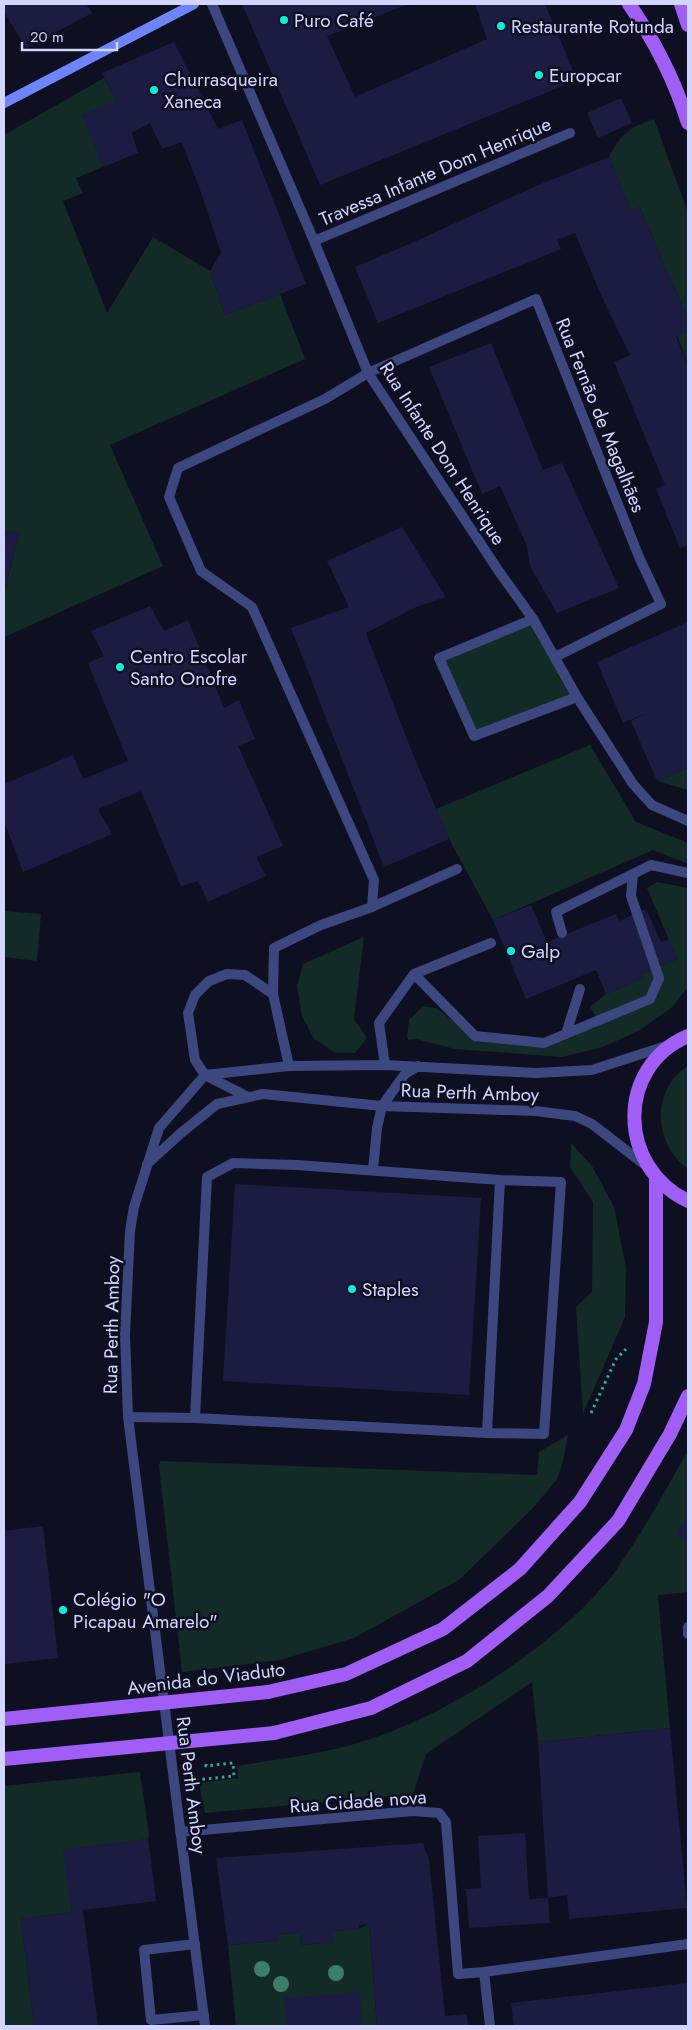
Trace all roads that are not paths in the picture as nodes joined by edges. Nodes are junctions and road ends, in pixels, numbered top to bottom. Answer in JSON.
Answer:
{"nodes":[{"id":1,"x":194,"y":4,"type":"edge"},
{"id":2,"x":212,"y":4,"type":"edge"},
{"id":3,"x":629,"y":4,"type":"edge"},
{"id":4,"x":681,"y":4,"type":"edge"},
{"id":5,"x":688,"y":25,"type":"edge"},
{"id":6,"x":4,"y":103,"type":"edge"},
{"id":7,"x":688,"y":123,"type":"edge"},
{"id":8,"x":570,"y":133,"type":"dead end"},
{"id":9,"x":314,"y":240,"type":"junction"},
{"id":10,"x":368,"y":373,"type":"junction"},
{"id":11,"x":532,"y":619,"type":"junction"},
{"id":12,"x":555,"y":657,"type":"junction"},
{"id":13,"x":577,"y":697,"type":"junction"},
{"id":14,"x":688,"y":821,"type":"edge"},
{"id":15,"x":457,"y":869,"type":"dead end"},
{"id":16,"x":688,"y":873,"type":"edge"},
{"id":17,"x":633,"y":875,"type":"junction"},
{"id":18,"x":372,"y":907,"type":"junction"},
{"id":19,"x":562,"y":933,"type":"dead end"},
{"id":20,"x":491,"y":943,"type":"dead end"},
{"id":21,"x":414,"y":974,"type":"junction"},
{"id":22,"x":580,"y":989,"type":"dead end"},
{"id":23,"x":273,"y":994,"type":"junction"},
{"id":24,"x":566,"y":1034,"type":"junction"},
{"id":25,"x":688,"y":1035,"type":"edge"},
{"id":26,"x":673,"y":1044,"type":"junction"},
{"id":27,"x":385,"y":1065,"type":"junction"},
{"id":28,"x":289,"y":1066,"type":"junction"},
{"id":29,"x":418,"y":1066,"type":"junction"},
{"id":30,"x":205,"y":1075,"type":"junction"},
{"id":31,"x":248,"y":1098,"type":"junction"},
{"id":32,"x":382,"y":1106,"type":"junction"},
{"id":33,"x":146,"y":1165,"type":"junction"},
{"id":34,"x":373,"y":1170,"type":"junction"},
{"id":35,"x":653,"y":1173,"type":"junction"},
{"id":36,"x":500,"y":1180,"type":"junction"},
{"id":37,"x":688,"y":1200,"type":"edge"},
{"id":38,"x":688,"y":1396,"type":"edge"},
{"id":39,"x":128,"y":1417,"type":"junction"},
{"id":40,"x":195,"y":1418,"type":"junction"},
{"id":41,"x":487,"y":1433,"type":"junction"},
{"id":42,"x":688,"y":1627,"type":"edge"},
{"id":43,"x":688,"y":1634,"type":"edge"},
{"id":44,"x":4,"y":1719,"type":"edge"},
{"id":45,"x":4,"y":1759,"type":"edge"},
{"id":46,"x":180,"y":1832,"type":"junction"},
{"id":47,"x":195,"y":1944,"type":"junction"},
{"id":48,"x":688,"y":1944,"type":"edge"},
{"id":49,"x":484,"y":1972,"type":"junction"},
{"id":50,"x":204,"y":2015,"type":"junction"},
{"id":51,"x":206,"y":2026,"type":"edge"},
{"id":52,"x":490,"y":2026,"type":"edge"}],
"edges":[{"from":1,"to":6,"type":"main road"},
{"from":2,"to":9,"type":"street","name":"Rua Infante Dom Henrique"},
{"from":3,"to":7,"type":"main road"},
{"from":4,"to":5,"type":"main road"},
{"from":8,"to":9,"type":"street","name":"Travessa Infante Dom Henrique"},
{"from":9,"to":10,"type":"street","name":"Rua Infante Dom Henrique"},
{"from":10,"to":11,"type":"street","name":"Rua Infante Dom Henrique"},
{"from":10,"to":12,"type":"street","name":"Rua Fernão de Magalhães"},
{"from":10,"to":18,"type":"street"},
{"from":11,"to":12,"type":"street","name":"Rua Infante Dom Henrique"},
{"from":11,"to":13,"type":"street"},
{"from":12,"to":13,"type":"street","name":"Rua Infante Dom Henrique"},
{"from":13,"to":14,"type":"street","name":"Rua Infante Dom Henrique"},
{"from":15,"to":18,"type":"street"},
{"from":16,"to":17,"type":"street"},
{"from":17,"to":19,"type":"street"},
{"from":17,"to":24,"type":"street"},
{"from":18,"to":23,"type":"street"},
{"from":20,"to":21,"type":"street"},
{"from":21,"to":24,"type":"street"},
{"from":21,"to":27,"type":"street"},
{"from":22,"to":24,"type":"street"},
{"from":23,"to":28,"type":"street"},
{"from":23,"to":30,"type":"street"},
{"from":25,"to":26,"type":"main road"},
{"from":26,"to":29,"type":"street"},
{"from":26,"to":35,"type":"main road"},
{"from":27,"to":28,"type":"street"},
{"from":27,"to":29,"type":"street"},
{"from":28,"to":30,"type":"street"},
{"from":29,"to":32,"type":"street"},
{"from":30,"to":31,"type":"street"},
{"from":30,"to":33,"type":"street"},
{"from":31,"to":32,"type":"street","name":"Rua Perth Amboy"},
{"from":31,"to":33,"type":"street","name":"Rua Perth Amboy"},
{"from":32,"to":34,"type":"street"},
{"from":32,"to":35,"type":"street","name":"Rua Perth Amboy"},
{"from":33,"to":39,"type":"street","name":"Rua Perth Amboy"},
{"from":34,"to":36,"type":"street"},
{"from":34,"to":40,"type":"street"},
{"from":35,"to":37,"type":"main road"},
{"from":35,"to":44,"type":"main road","name":"Avenida do Viaduto","bridge":true},
{"from":36,"to":41,"type":"street"},
{"from":36,"to":41,"type":"street"},
{"from":38,"to":45,"type":"main road","bridge":true},
{"from":39,"to":40,"type":"street"},
{"from":39,"to":46,"type":"street","name":"Rua Perth Amboy"},
{"from":40,"to":41,"type":"street"},
{"from":42,"to":43,"type":"street"},
{"from":46,"to":47,"type":"street","name":"Rua Perth Amboy"},
{"from":46,"to":49,"type":"street","name":"Rua Cidade nova"},
{"from":47,"to":50,"type":"street","name":"Rua Perth Amboy"},
{"from":47,"to":50,"type":"street"},
{"from":48,"to":49,"type":"street"},
{"from":49,"to":52,"type":"street"},
{"from":50,"to":51,"type":"street","name":"Rua Perth Amboy"}]}
